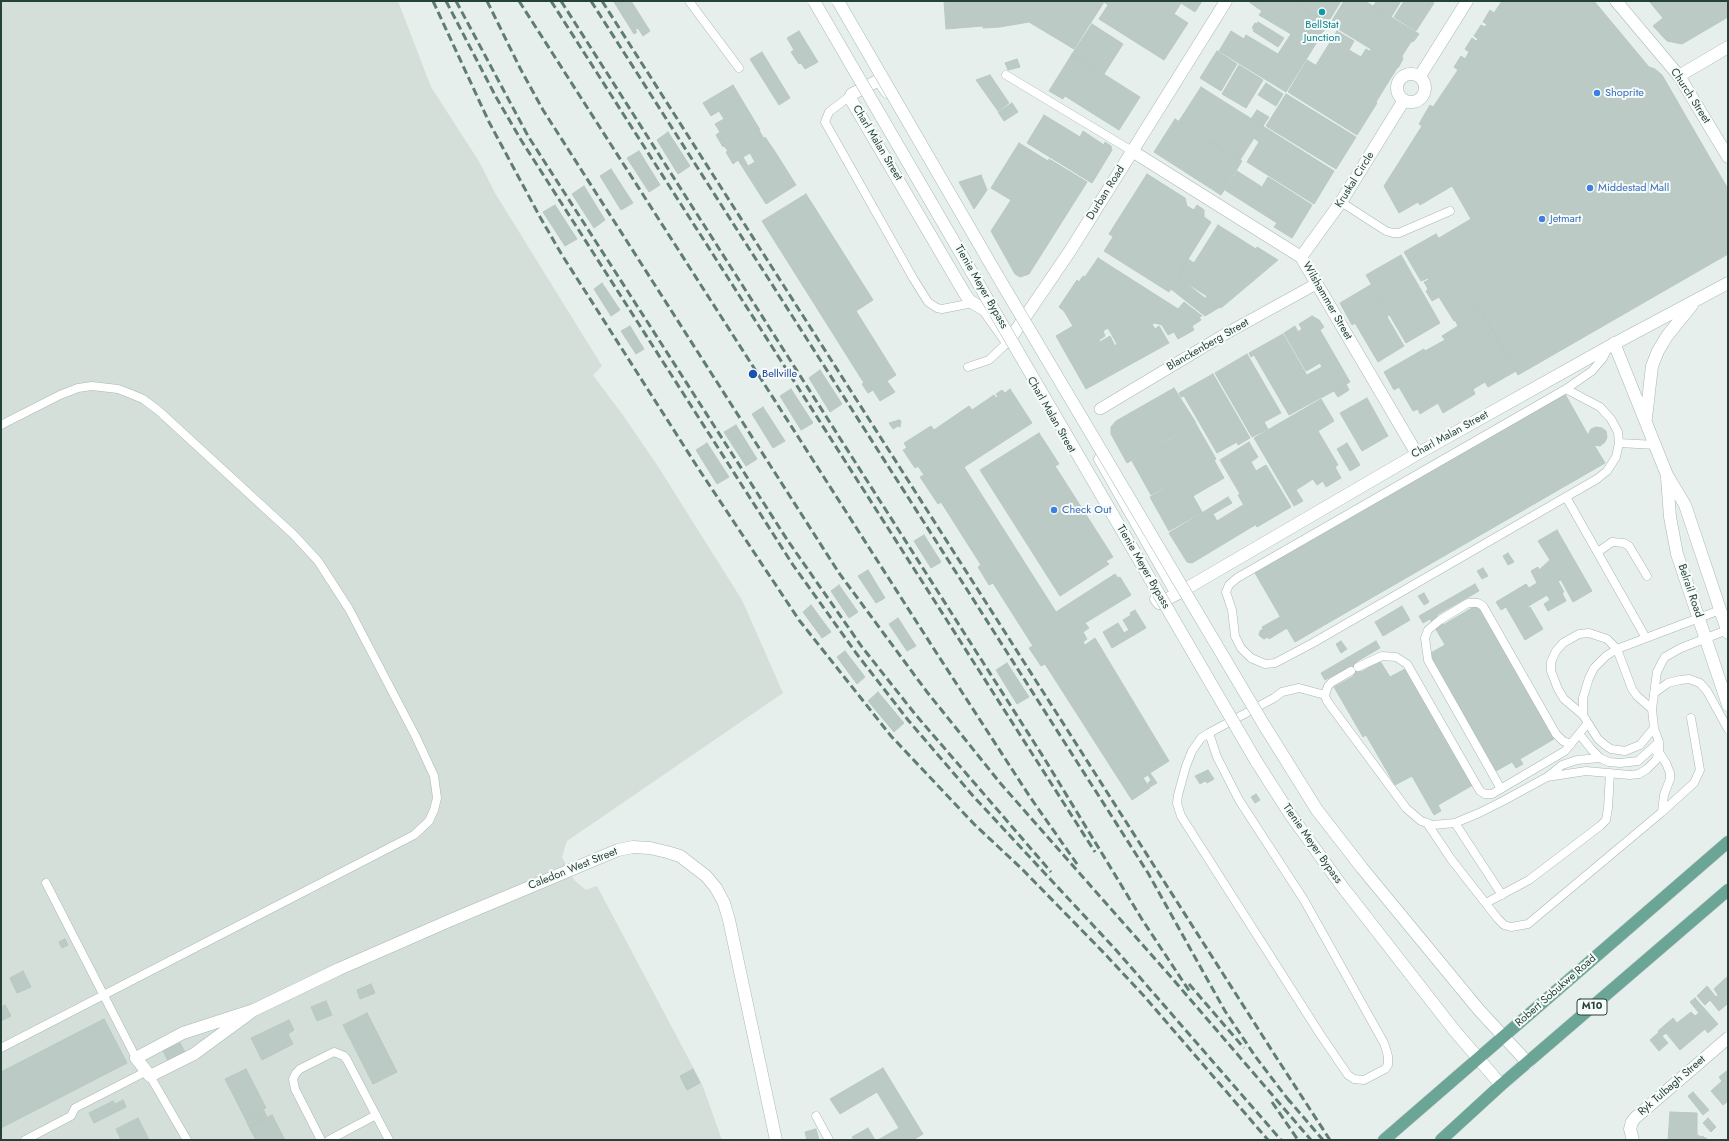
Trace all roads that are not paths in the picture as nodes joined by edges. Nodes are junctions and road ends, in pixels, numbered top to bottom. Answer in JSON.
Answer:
{"nodes":[{"id":1,"x":689,"y":1,"type":"edge"},
{"id":2,"x":814,"y":1,"type":"edge"},
{"id":3,"x":838,"y":1,"type":"edge"},
{"id":4,"x":1226,"y":1,"type":"edge"},
{"id":5,"x":1468,"y":1,"type":"edge"},
{"id":6,"x":1616,"y":1,"type":"edge"},
{"id":7,"x":1728,"y":47,"type":"edge"},
{"id":8,"x":739,"y":68,"type":"dead end"},
{"id":9,"x":1006,"y":75,"type":"dead end"},
{"id":10,"x":1420,"y":76,"type":"junction"},
{"id":11,"x":1679,"y":76,"type":"junction"},
{"id":12,"x":850,"y":96,"type":"junction"},
{"id":13,"x":1404,"y":100,"type":"junction"},
{"id":14,"x":1132,"y":151,"type":"junction"},
{"id":15,"x":1728,"y":157,"type":"edge"},
{"id":16,"x":1341,"y":202,"type":"junction"},
{"id":17,"x":1450,"y":212,"type":"dead end"},
{"id":18,"x":1301,"y":256,"type":"junction"},
{"id":19,"x":1728,"y":283,"type":"edge"},
{"id":20,"x":1316,"y":284,"type":"junction"},
{"id":21,"x":1695,"y":301,"type":"junction"},
{"id":22,"x":973,"y":303,"type":"junction"},
{"id":23,"x":1022,"y":322,"type":"junction"},
{"id":24,"x":1008,"y":342,"type":"junction"},
{"id":25,"x":1612,"y":344,"type":"junction"},
{"id":26,"x":968,"y":366,"type":"dead end"},
{"id":27,"x":1566,"y":389,"type":"junction"},
{"id":28,"x":1100,"y":409,"type":"dead end"},
{"id":29,"x":1646,"y":419,"type":"junction"},
{"id":30,"x":1,"y":425,"type":"edge"},
{"id":31,"x":1619,"y":443,"type":"junction"},
{"id":32,"x":1656,"y":445,"type":"junction"},
{"id":33,"x":1416,"y":454,"type":"junction"},
{"id":34,"x":1667,"y":475,"type":"junction"},
{"id":35,"x":1566,"y":497,"type":"junction"},
{"id":36,"x":1598,"y":552,"type":"junction"},
{"id":37,"x":1648,"y":576,"type":"dead end"},
{"id":38,"x":1176,"y":594,"type":"junction"},
{"id":39,"x":1720,"y":610,"type":"junction"},
{"id":40,"x":1700,"y":618,"type":"junction"},
{"id":41,"x":1728,"y":632,"type":"edge"},
{"id":42,"x":1646,"y":638,"type":"junction"},
{"id":43,"x":1706,"y":638,"type":"junction"},
{"id":44,"x":1617,"y":649,"type":"junction"},
{"id":45,"x":1654,"y":693,"type":"junction"},
{"id":46,"x":1324,"y":695,"type":"junction"},
{"id":47,"x":1728,"y":704,"type":"edge"},
{"id":48,"x":1652,"y":709,"type":"junction"},
{"id":49,"x":1583,"y":715,"type":"junction"},
{"id":50,"x":1691,"y":718,"type":"dead end"},
{"id":51,"x":1587,"y":724,"type":"junction"},
{"id":52,"x":1654,"y":728,"type":"junction"},
{"id":53,"x":1728,"y":729,"type":"edge"},
{"id":54,"x":1209,"y":733,"type":"junction"},
{"id":55,"x":1580,"y":735,"type":"junction"},
{"id":56,"x":1571,"y":744,"type":"junction"},
{"id":57,"x":1656,"y":751,"type":"junction"},
{"id":58,"x":1600,"y":758,"type":"junction"},
{"id":59,"x":1610,"y":773,"type":"junction"},
{"id":60,"x":1546,"y":777,"type":"junction"},
{"id":61,"x":1501,"y":789,"type":"junction"},
{"id":62,"x":1662,"y":812,"type":"junction"},
{"id":63,"x":1427,"y":823,"type":"junction"},
{"id":64,"x":1455,"y":823,"type":"junction"},
{"id":65,"x":1728,"y":842,"type":"edge"},
{"id":66,"x":46,"y":883,"type":"dead end"},
{"id":67,"x":1728,"y":890,"type":"edge"},
{"id":68,"x":1502,"y":895,"type":"junction"},
{"id":69,"x":1486,"y":903,"type":"junction"},
{"id":70,"x":103,"y":995,"type":"junction"},
{"id":71,"x":254,"y":1010,"type":"junction"},
{"id":72,"x":1503,"y":1036,"type":"junction"},
{"id":73,"x":1728,"y":1038,"type":"edge"},
{"id":74,"x":1,"y":1048,"type":"edge"},
{"id":75,"x":136,"y":1058,"type":"junction"},
{"id":76,"x":1477,"y":1058,"type":"junction"},
{"id":77,"x":1528,"y":1063,"type":"junction"},
{"id":78,"x":148,"y":1073,"type":"junction"},
{"id":79,"x":1501,"y":1085,"type":"junction"},
{"id":80,"x":376,"y":1115,"type":"junction"},
{"id":81,"x":816,"y":1116,"type":"dead end"},
{"id":82,"x":25,"y":1140,"type":"edge"},
{"id":83,"x":187,"y":1140,"type":"edge"},
{"id":84,"x":321,"y":1140,"type":"edge"},
{"id":85,"x":330,"y":1140,"type":"edge"},
{"id":86,"x":389,"y":1140,"type":"edge"},
{"id":87,"x":776,"y":1140,"type":"edge"},
{"id":88,"x":828,"y":1140,"type":"edge"},
{"id":89,"x":1384,"y":1140,"type":"edge"},
{"id":90,"x":1441,"y":1140,"type":"edge"},
{"id":91,"x":1632,"y":1140,"type":"edge"}],
"edges":[{"from":1,"to":8,"type":"lane"},
{"from":2,"to":76,"type":"street","name":"Tienie Meyer Bypass","bridge":true},
{"from":3,"to":72,"type":"street","name":"Tienie Meyer Bypass","bridge":true},
{"from":4,"to":14,"type":"street","name":"Durban Road"},
{"from":5,"to":10,"type":"street"},
{"from":6,"to":11,"type":"street","name":"Church Street"},
{"from":7,"to":11,"type":"street"},
{"from":9,"to":14,"type":"lane"},
{"from":10,"to":13,"type":"street"},
{"from":10,"to":13,"type":"street"},
{"from":11,"to":15,"type":"street","name":"Church Street"},
{"from":12,"to":22,"type":"street","name":"Charl Malan Street"},
{"from":12,"to":22,"type":"lane"},
{"from":12,"to":23,"type":"street","name":"Charl Malan Street"},
{"from":13,"to":16,"type":"street","name":"Kruskal Circle"},
{"from":14,"to":18,"type":"street","name":"Wilshammer Street"},
{"from":14,"to":23,"type":"street","name":"Durban Road"},
{"from":16,"to":17,"type":"lane"},
{"from":16,"to":18,"type":"street","name":"Kruskal Circle"},
{"from":18,"to":20,"type":"street","name":"Wilshammer Street"},
{"from":19,"to":21,"type":"street","name":"Charl Malan Street"},
{"from":20,"to":28,"type":"street","name":"Blanckenberg Street"},
{"from":20,"to":33,"type":"street","name":"Wilshammer Street"},
{"from":21,"to":25,"type":"street","name":"Charl Malan Street"},
{"from":21,"to":29,"type":"street"},
{"from":22,"to":24,"type":"street","name":"Charl Malan Street"},
{"from":23,"to":24,"type":"street","name":"Durban Road"},
{"from":23,"to":38,"type":"street","name":"Charl Malan Street"},
{"from":24,"to":26,"type":"lane","name":"Durban Road"},
{"from":24,"to":38,"type":"street","name":"Charl Malan Street"},
{"from":25,"to":27,"type":"lane"},
{"from":25,"to":29,"type":"street","name":"Belrail Road"},
{"from":25,"to":33,"type":"street","name":"Charl Malan Street"},
{"from":27,"to":31,"type":"lane"},
{"from":27,"to":35,"type":"lane"},
{"from":29,"to":32,"type":"street","name":"Belrail Road"},
{"from":30,"to":70,"type":"lane"},
{"from":31,"to":32,"type":"lane"},
{"from":31,"to":35,"type":"lane"},
{"from":32,"to":34,"type":"street","name":"Belrail Road"},
{"from":33,"to":38,"type":"street","name":"Charl Malan Street"},
{"from":34,"to":39,"type":"street","name":"Belrail Road"},
{"from":34,"to":40,"type":"street","name":"Belrail Road"},
{"from":35,"to":36,"type":"lane"},
{"from":36,"to":37,"type":"lane"},
{"from":36,"to":42,"type":"lane"},
{"from":39,"to":40,"type":"lane"},
{"from":39,"to":41,"type":"street","name":"Belrail Road"},
{"from":40,"to":42,"type":"lane"},
{"from":40,"to":43,"type":"street","name":"Belrail Road"},
{"from":41,"to":43,"type":"lane"},
{"from":42,"to":44,"type":"lane"},
{"from":43,"to":45,"type":"lane"},
{"from":43,"to":47,"type":"street","name":"Belrail Road"},
{"from":44,"to":48,"type":"lane"},
{"from":44,"to":49,"type":"lane"},
{"from":44,"to":49,"type":"lane"},
{"from":45,"to":48,"type":"lane"},
{"from":45,"to":53,"type":"lane"},
{"from":46,"to":54,"type":"lane"},
{"from":46,"to":61,"type":"lane"},
{"from":46,"to":63,"type":"lane"},
{"from":48,"to":52,"type":"lane"},
{"from":49,"to":51,"type":"lane"},
{"from":50,"to":62,"type":"lane"},
{"from":51,"to":52,"type":"lane"},
{"from":51,"to":55,"type":"lane"},
{"from":52,"to":57,"type":"lane"},
{"from":54,"to":54,"type":"lane"},
{"from":55,"to":56,"type":"lane"},
{"from":55,"to":58,"type":"lane"},
{"from":56,"to":61,"type":"lane"},
{"from":56,"to":61,"type":"lane"},
{"from":57,"to":58,"type":"lane"},
{"from":57,"to":59,"type":"lane"},
{"from":57,"to":62,"type":"lane"},
{"from":58,"to":60,"type":"lane"},
{"from":59,"to":60,"type":"lane"},
{"from":59,"to":68,"type":"lane"},
{"from":60,"to":64,"type":"lane"},
{"from":62,"to":69,"type":"lane"},
{"from":63,"to":64,"type":"lane"},
{"from":63,"to":69,"type":"lane"},
{"from":64,"to":68,"type":"lane"},
{"from":65,"to":72,"type":"main road","name":"Robert Sobukwe Road"},
{"from":66,"to":70,"type":"lane"},
{"from":67,"to":77,"type":"main road","number":"M10"},
{"from":68,"to":69,"type":"lane"},
{"from":70,"to":74,"type":"lane"},
{"from":70,"to":75,"type":"lane"},
{"from":71,"to":75,"type":"street"},
{"from":71,"to":78,"type":"street"},
{"from":71,"to":87,"type":"street","name":"Caledon West Street"},
{"from":72,"to":76,"type":"main road","name":"Robert Sobukwe Road"},
{"from":72,"to":77,"type":"street","name":"Tienie Meyer Bypass"},
{"from":73,"to":91,"type":"street","name":"Ryk Tulbagh Street"},
{"from":75,"to":78,"type":"street"},
{"from":76,"to":79,"type":"street","name":"Tienie Meyer Bypass"},
{"from":76,"to":89,"type":"main road","name":"Robert Sobukwe Road"},
{"from":77,"to":79,"type":"main road","number":"M10"},
{"from":78,"to":82,"type":"lane"},
{"from":78,"to":83,"type":"lane"},
{"from":79,"to":90,"type":"main road","number":"M10"},
{"from":80,"to":84,"type":"lane"},
{"from":80,"to":85,"type":"lane"},
{"from":80,"to":86,"type":"lane"},
{"from":81,"to":88,"type":"lane"}]}
